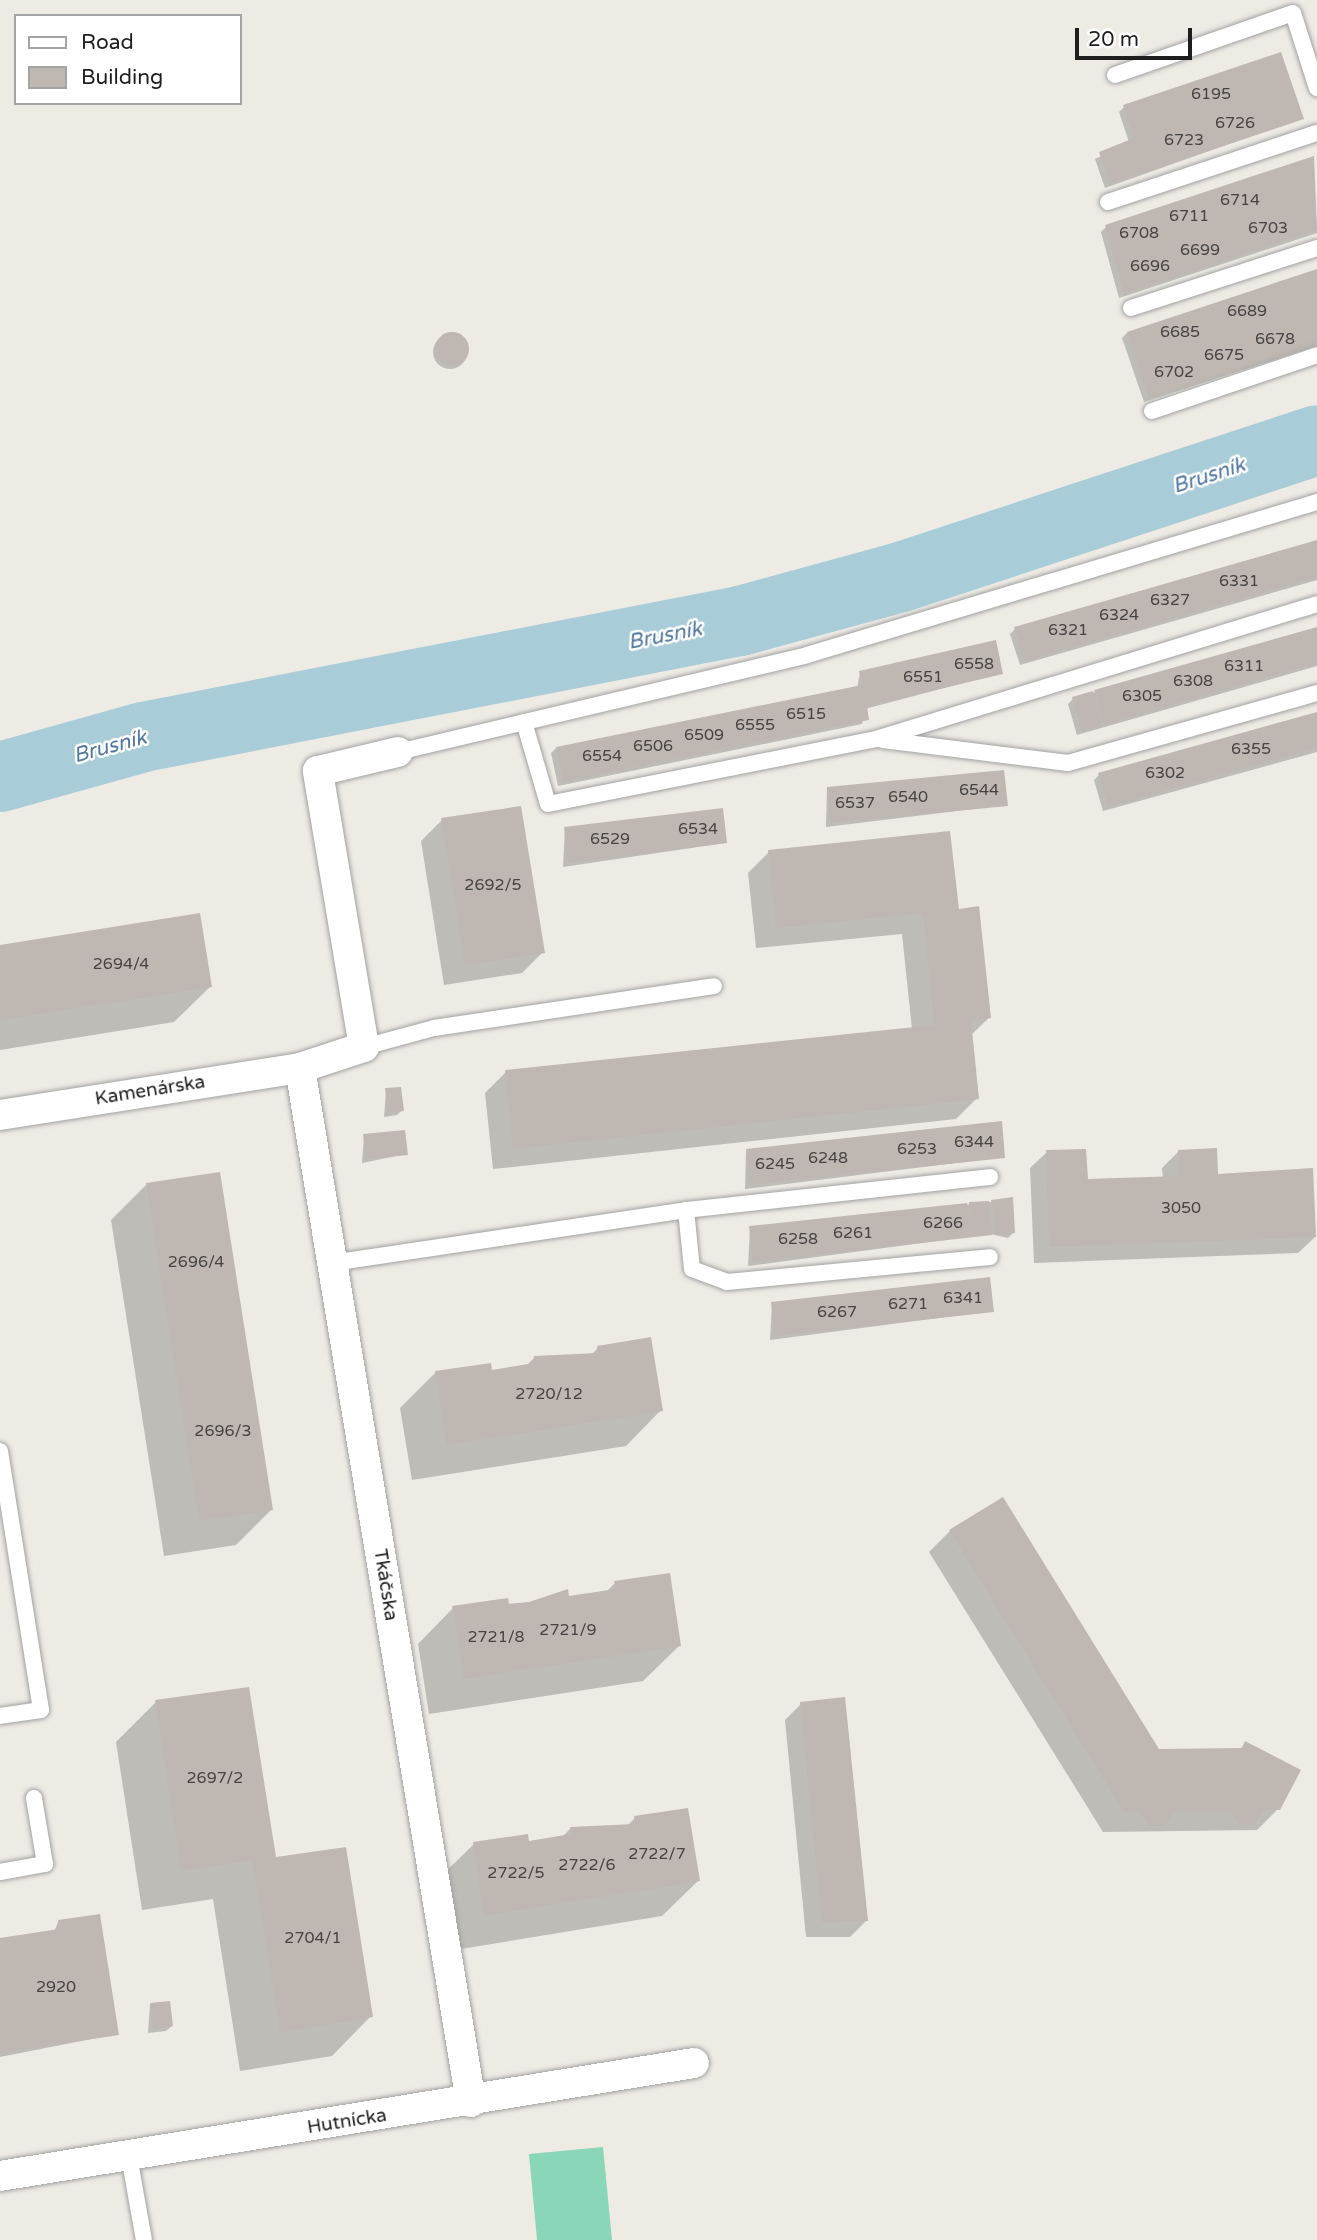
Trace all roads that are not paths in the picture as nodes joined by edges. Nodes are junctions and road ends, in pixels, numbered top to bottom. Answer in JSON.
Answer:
{"nodes":[{"id":1,"x":1115,"y":75,"type":"dead end"},
{"id":2,"x":1317,"y":88,"type":"edge"},
{"id":3,"x":1317,"y":133,"type":"edge"},
{"id":4,"x":1108,"y":202,"type":"dead end"},
{"id":5,"x":1317,"y":248,"type":"edge"},
{"id":6,"x":1131,"y":308,"type":"dead end"},
{"id":7,"x":1317,"y":355,"type":"edge"},
{"id":8,"x":1152,"y":411,"type":"dead end"},
{"id":9,"x":1317,"y":502,"type":"edge"},
{"id":10,"x":1317,"y":604,"type":"edge"},
{"id":11,"x":1317,"y":693,"type":"edge"},
{"id":12,"x":524,"y":722,"type":"junction"},
{"id":13,"x":876,"y":739,"type":"junction"},
{"id":14,"x":398,"y":752,"type":"joint"},
{"id":15,"x":714,"y":986,"type":"dead end"},
{"id":16,"x":363,"y":1047,"type":"junction"},
{"id":17,"x":300,"y":1068,"type":"junction"},
{"id":18,"x":0,"y":1115,"type":"edge"},
{"id":19,"x":990,"y":1177,"type":"dead end"},
{"id":20,"x":686,"y":1210,"type":"junction"},
{"id":21,"x":990,"y":1257,"type":"dead end"},
{"id":22,"x":332,"y":1263,"type":"junction"},
{"id":23,"x":0,"y":1451,"type":"edge"},
{"id":24,"x":0,"y":1716,"type":"edge"},
{"id":25,"x":34,"y":1798,"type":"dead end"},
{"id":26,"x":0,"y":1872,"type":"edge"},
{"id":27,"x":694,"y":2063,"type":"dead end"},
{"id":28,"x":471,"y":2102,"type":"junction"},
{"id":29,"x":129,"y":2155,"type":"junction"},
{"id":30,"x":0,"y":2176,"type":"edge"},
{"id":31,"x":144,"y":2240,"type":"edge"}],
"edges":[{"from":1,"to":2,"type":"lane"},
{"from":3,"to":4,"type":"lane"},
{"from":5,"to":6,"type":"lane"},
{"from":7,"to":8,"type":"lane"},
{"from":9,"to":12,"type":"lane"},
{"from":10,"to":13,"type":"lane"},
{"from":11,"to":13,"type":"lane"},
{"from":12,"to":13,"type":"lane"},
{"from":12,"to":14,"type":"lane"},
{"from":14,"to":16,"type":"street"},
{"from":15,"to":16,"type":"lane"},
{"from":16,"to":17,"type":"street","name":"Kamenárska"},
{"from":17,"to":18,"type":"street","name":"Kamenárska"},
{"from":17,"to":22,"type":"street","name":"Tkáčska"},
{"from":19,"to":20,"type":"lane"},
{"from":20,"to":21,"type":"lane"},
{"from":20,"to":22,"type":"lane"},
{"from":22,"to":28,"type":"street","name":"Tkáčska"},
{"from":23,"to":24,"type":"lane"},
{"from":25,"to":26,"type":"lane"},
{"from":27,"to":28,"type":"street","name":"Hutnícka"},
{"from":28,"to":29,"type":"street","name":"Hutnícka"},
{"from":29,"to":30,"type":"street","name":"Hutnícka"},
{"from":29,"to":31,"type":"lane"}]}
